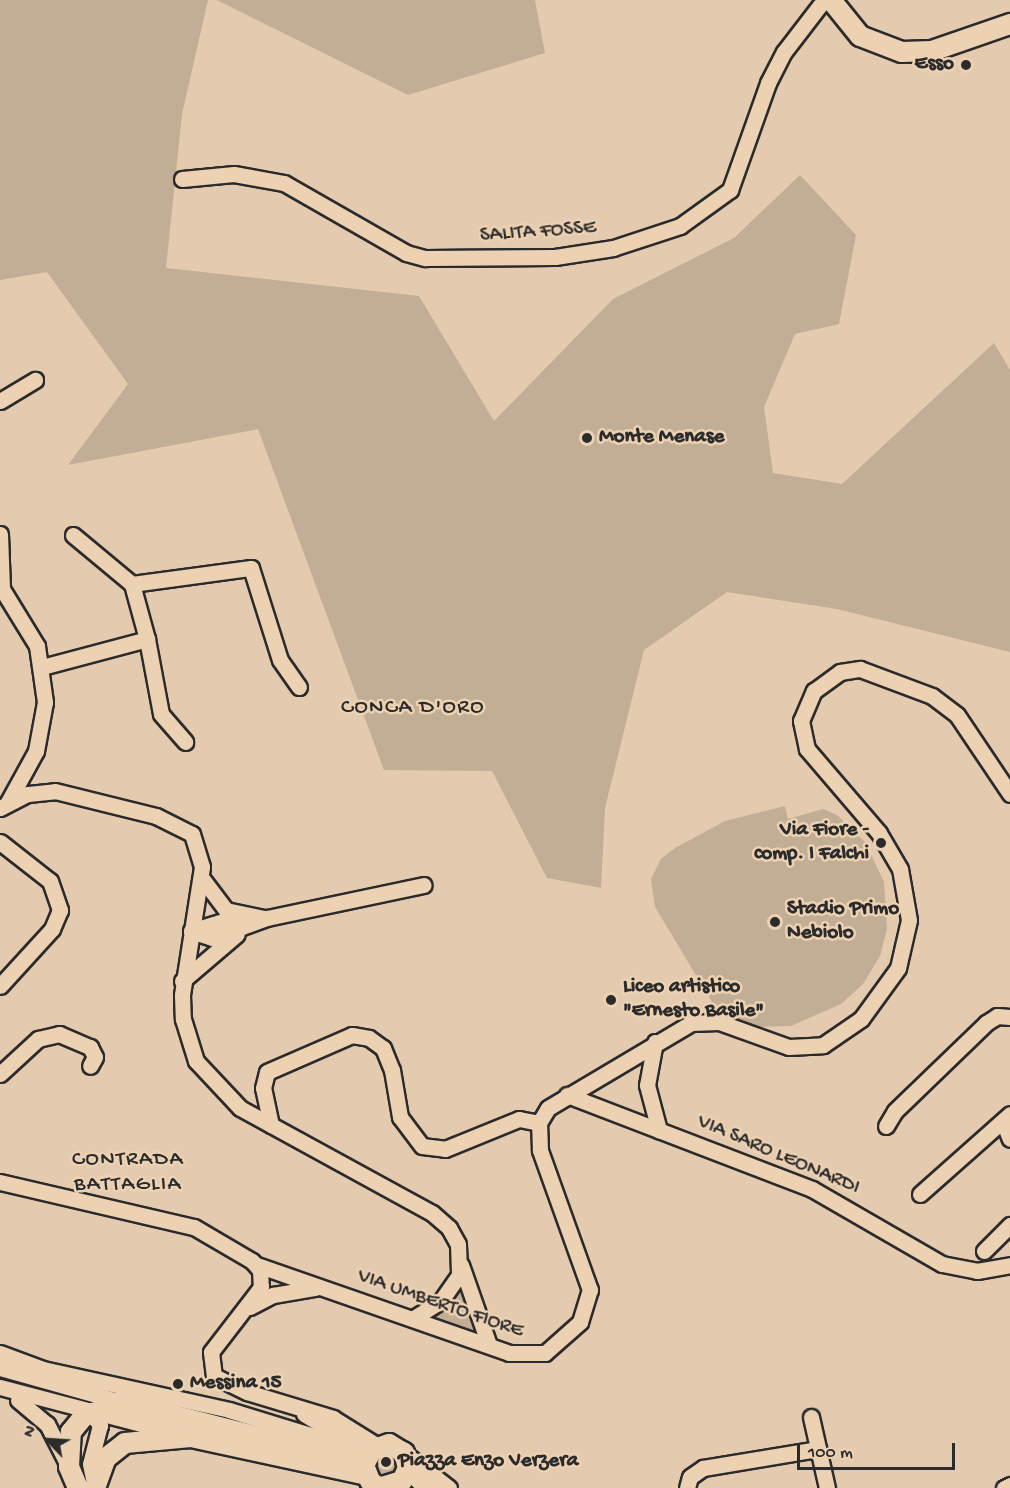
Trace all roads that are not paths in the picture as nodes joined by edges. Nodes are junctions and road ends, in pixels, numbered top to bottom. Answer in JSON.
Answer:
{"nodes":[{"id":1,"x":822,"y":2,"type":"edge"},
{"id":2,"x":1010,"y":24,"type":"edge"},
{"id":3,"x":182,"y":179,"type":"dead end"},
{"id":4,"x":35,"y":380,"type":"dead end"},
{"id":5,"x":0,"y":401,"type":"edge"},
{"id":6,"x":0,"y":534,"type":"edge"},
{"id":7,"x":73,"y":535,"type":"dead end"},
{"id":8,"x":132,"y":584,"type":"junction"},
{"id":9,"x":147,"y":639,"type":"junction"},
{"id":10,"x":42,"y":667,"type":"junction"},
{"id":11,"x":299,"y":687,"type":"dead end"},
{"id":12,"x":185,"y":742,"type":"dead end"},
{"id":13,"x":1010,"y":794,"type":"edge"},
{"id":14,"x":4,"y":805,"type":"edge"},
{"id":15,"x":0,"y":842,"type":"edge"},
{"id":16,"x":201,"y":877,"type":"junction"},
{"id":17,"x":424,"y":885,"type":"dead end"},
{"id":18,"x":242,"y":922,"type":"junction"},
{"id":19,"x":191,"y":931,"type":"junction"},
{"id":20,"x":182,"y":981,"type":"junction"},
{"id":21,"x":0,"y":986,"type":"edge"},
{"id":22,"x":1010,"y":1017,"type":"edge"},
{"id":23,"x":655,"y":1042,"type":"junction"},
{"id":24,"x":90,"y":1066,"type":"dead end"},
{"id":25,"x":0,"y":1074,"type":"edge"},
{"id":26,"x":567,"y":1095,"type":"junction"},
{"id":27,"x":1006,"y":1117,"type":"edge"},
{"id":28,"x":539,"y":1123,"type":"junction"},
{"id":29,"x":271,"y":1125,"type":"junction"},
{"id":30,"x":886,"y":1126,"type":"dead end"},
{"id":31,"x":659,"y":1130,"type":"junction"},
{"id":32,"x":1010,"y":1139,"type":"edge"},
{"id":33,"x":0,"y":1182,"type":"edge"},
{"id":34,"x":920,"y":1194,"type":"dead end"},
{"id":35,"x":1010,"y":1225,"type":"edge"},
{"id":36,"x":984,"y":1251,"type":"dead end"},
{"id":37,"x":257,"y":1264,"type":"junction"},
{"id":38,"x":1010,"y":1264,"type":"edge"},
{"id":39,"x":461,"y":1265,"type":"junction"},
{"id":40,"x":321,"y":1288,"type":"junction"},
{"id":41,"x":248,"y":1309,"type":"junction"},
{"id":42,"x":415,"y":1317,"type":"junction"},
{"id":43,"x":489,"y":1345,"type":"junction"},
{"id":44,"x":0,"y":1353,"type":"edge"},
{"id":45,"x":0,"y":1368,"type":"edge"},
{"id":46,"x":0,"y":1387,"type":"edge"},
{"id":47,"x":68,"y":1389,"type":"junction"},
{"id":48,"x":122,"y":1402,"type":"junction"},
{"id":49,"x":296,"y":1409,"type":"junction"},
{"id":50,"x":92,"y":1413,"type":"junction"},
{"id":51,"x":811,"y":1417,"type":"dead end"},
{"id":52,"x":333,"y":1432,"type":"junction"},
{"id":53,"x":315,"y":1436,"type":"junction"},
{"id":54,"x":191,"y":1437,"type":"junction"},
{"id":55,"x":818,"y":1449,"type":"junction"},
{"id":56,"x":406,"y":1460,"type":"junction"},
{"id":57,"x":371,"y":1462,"type":"edge"},
{"id":58,"x":69,"y":1467,"type":"junction"},
{"id":59,"x":1010,"y":1485,"type":"edge"},
{"id":60,"x":78,"y":1488,"type":"edge"},
{"id":61,"x":95,"y":1488,"type":"edge"},
{"id":62,"x":429,"y":1488,"type":"edge"},
{"id":63,"x":449,"y":1488,"type":"edge"},
{"id":64,"x":687,"y":1488,"type":"edge"},
{"id":65,"x":827,"y":1488,"type":"edge"},
{"id":66,"x":1004,"y":1488,"type":"edge"}],
"edges":[{"from":1,"to":2,"type":"main road"},
{"from":1,"to":3,"type":"street","name":"SALITA FOSSE"},
{"from":4,"to":5,"type":"street"},
{"from":6,"to":10,"type":"street"},
{"from":7,"to":8,"type":"street"},
{"from":8,"to":9,"type":"street"},
{"from":8,"to":11,"type":"street"},
{"from":9,"to":10,"type":"street"},
{"from":9,"to":12,"type":"street"},
{"from":10,"to":14,"type":"street"},
{"from":13,"to":23,"type":"street"},
{"from":14,"to":16,"type":"street"},
{"from":15,"to":21,"type":"street"},
{"from":16,"to":18,"type":"street"},
{"from":16,"to":19,"type":"street"},
{"from":17,"to":18,"type":"street"},
{"from":18,"to":19,"type":"street"},
{"from":18,"to":20,"type":"street"},
{"from":19,"to":20,"type":"street"},
{"from":20,"to":29,"type":"street"},
{"from":22,"to":30,"type":"street"},
{"from":23,"to":26,"type":"street"},
{"from":23,"to":31,"type":"street"},
{"from":24,"to":25,"type":"street"},
{"from":26,"to":28,"type":"street"},
{"from":26,"to":31,"type":"street","name":"VIA SARO LEONARDI"},
{"from":27,"to":32,"type":"street"},
{"from":27,"to":34,"type":"street"},
{"from":28,"to":29,"type":"street"},
{"from":28,"to":43,"type":"street","name":"VIA UMBERTO FIORE"},
{"from":29,"to":39,"type":"street"},
{"from":31,"to":38,"type":"street","name":"VIA SARO LEONARDI"},
{"from":33,"to":37,"type":"street","name":"VIA UMBERTO FIORE"},
{"from":35,"to":36,"type":"street"},
{"from":37,"to":40,"type":"street","name":"VIA UMBERTO FIORE"},
{"from":37,"to":41,"type":"street"},
{"from":39,"to":42,"type":"street"},
{"from":39,"to":43,"type":"street"},
{"from":40,"to":41,"type":"street","name":"VIA UMBERTO FIORE"},
{"from":40,"to":42,"type":"street","name":"VIA UMBERTO FIORE"},
{"from":41,"to":49,"type":"street"},
{"from":42,"to":43,"type":"street","name":"VIA UMBERTO FIORE"},
{"from":44,"to":53,"type":"street"},
{"from":45,"to":47,"type":"street"},
{"from":46,"to":50,"type":"street"},
{"from":46,"to":58,"type":"street"},
{"from":47,"to":48,"type":"street"},
{"from":47,"to":50,"type":"street"},
{"from":48,"to":50,"type":"main road"},
{"from":48,"to":57,"type":"main road"},
{"from":49,"to":52,"type":"street"},
{"from":49,"to":57,"type":"street"},
{"from":50,"to":54,"type":"street"},
{"from":50,"to":58,"type":"main road"},
{"from":50,"to":61,"type":"street"},
{"from":51,"to":55,"type":"street"},
{"from":52,"to":53,"type":"street"},
{"from":52,"to":57,"type":"street"},
{"from":53,"to":57,"type":"street"},
{"from":54,"to":57,"type":"main road"},
{"from":54,"to":61,"type":"main road"},
{"from":55,"to":64,"type":"street"},
{"from":55,"to":65,"type":"street"},
{"from":56,"to":57,"type":"main road"},
{"from":56,"to":57,"type":"main road"},
{"from":56,"to":62,"type":"main road"},
{"from":56,"to":63,"type":"street"},
{"from":58,"to":60,"type":"main road"},
{"from":59,"to":66,"type":"street"}]}
